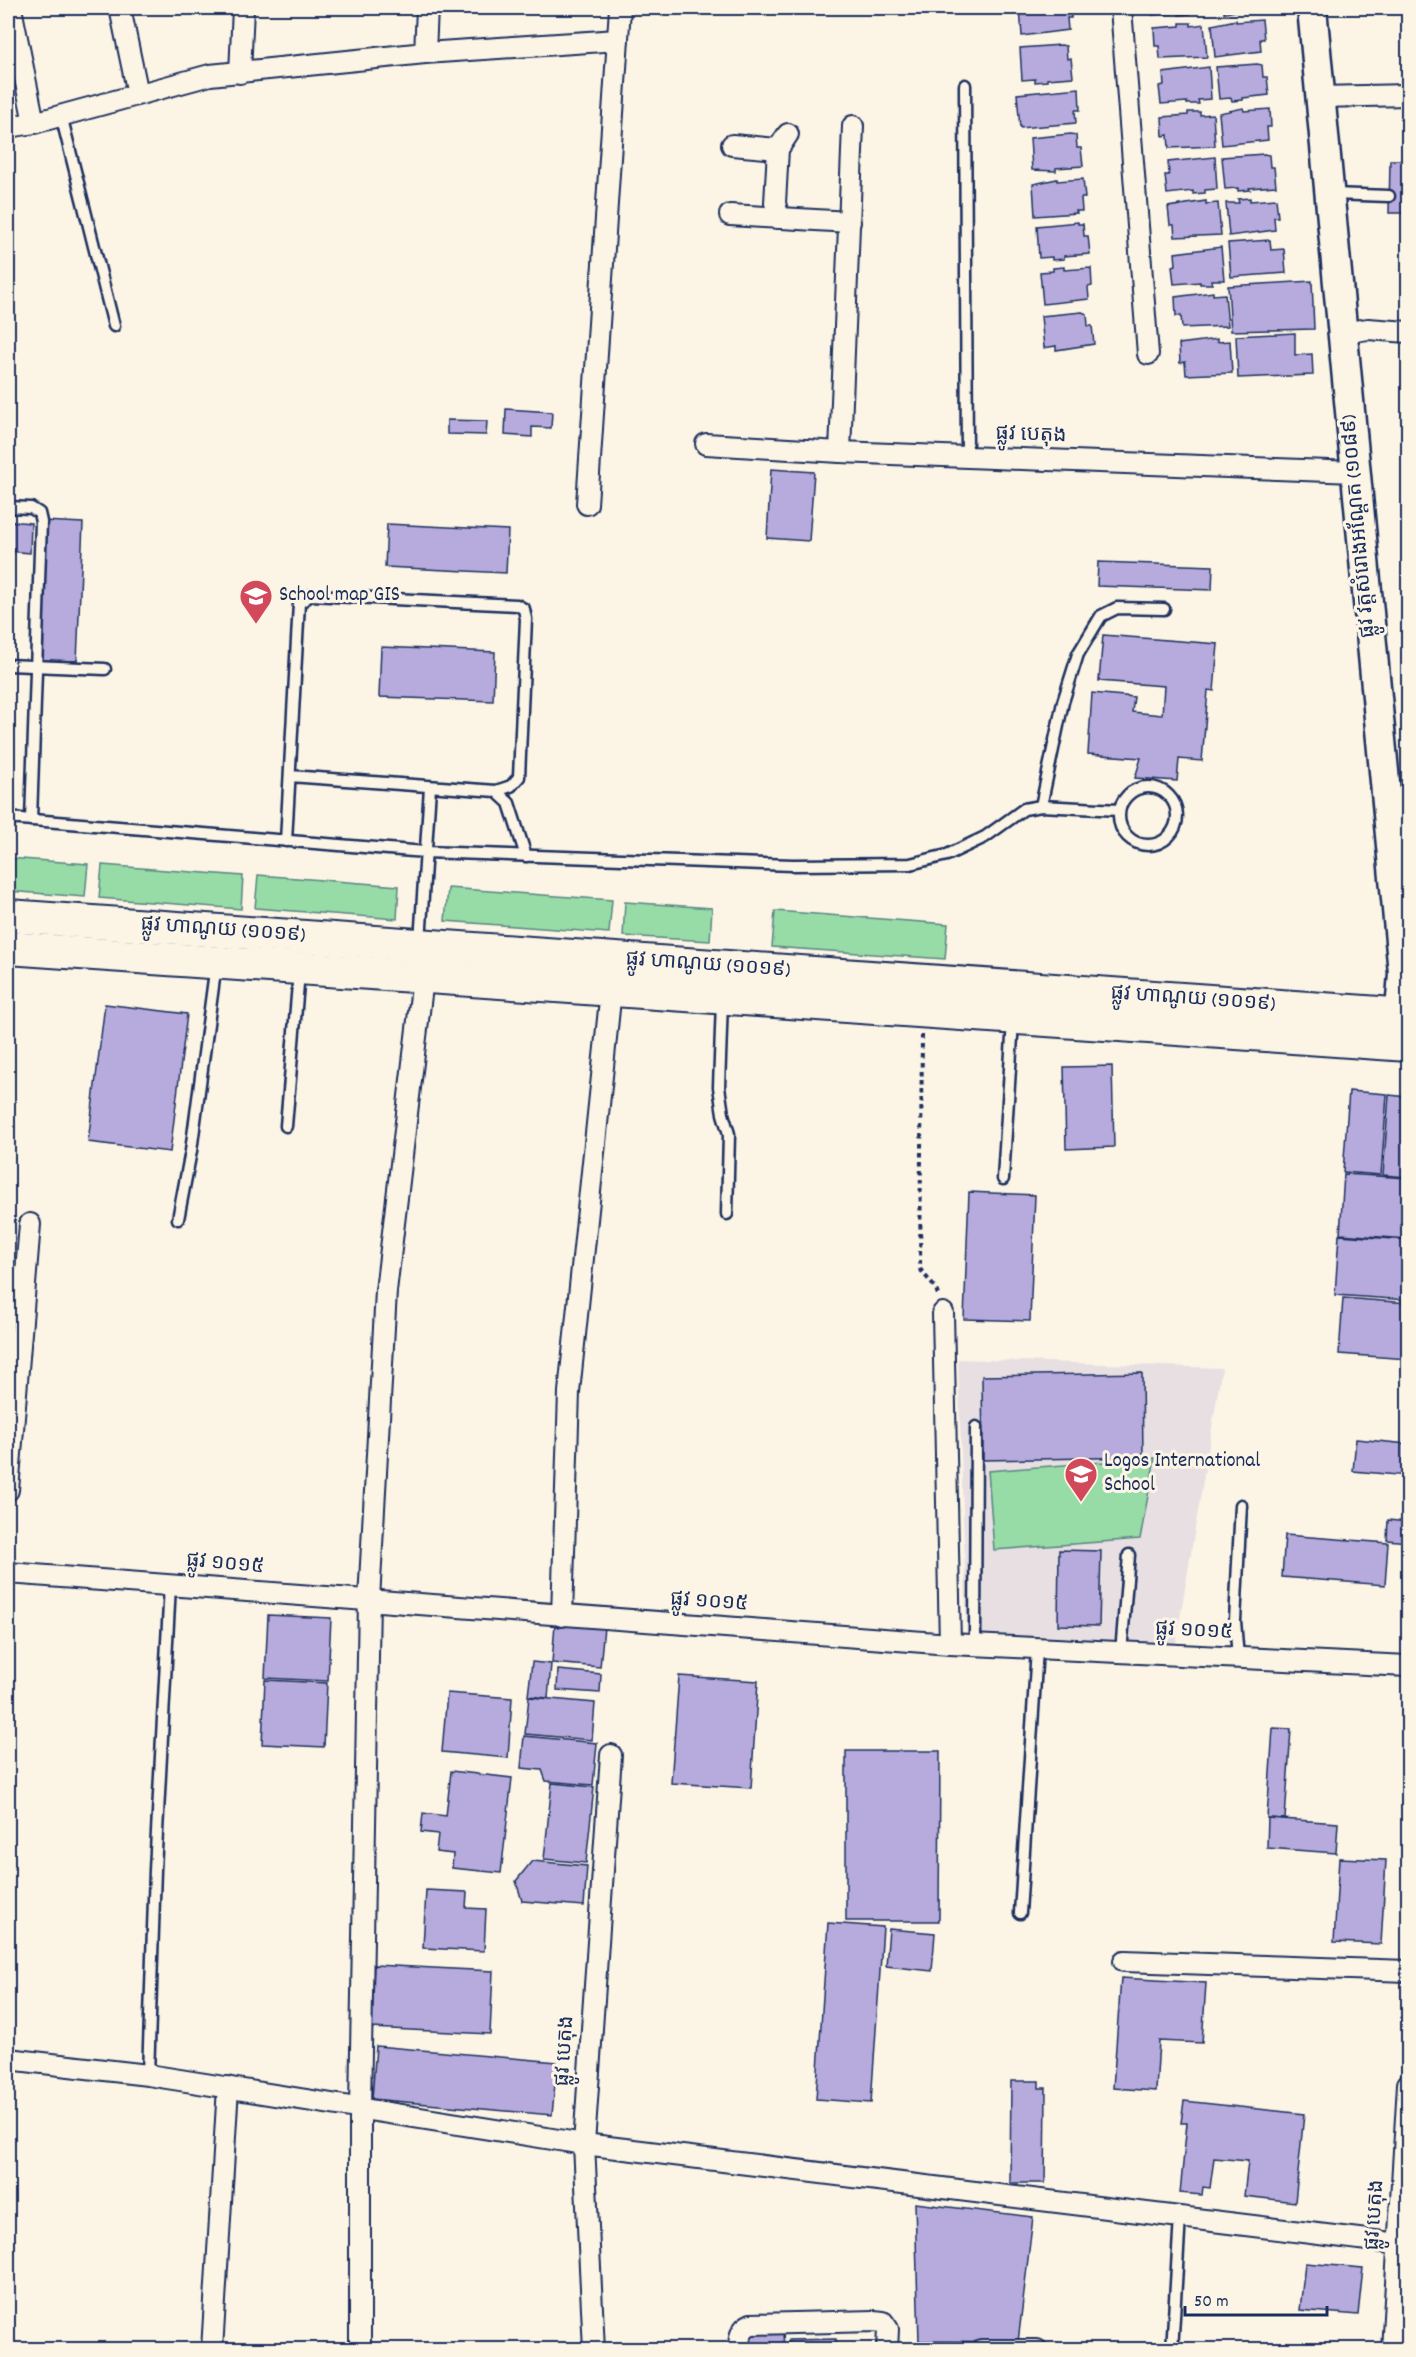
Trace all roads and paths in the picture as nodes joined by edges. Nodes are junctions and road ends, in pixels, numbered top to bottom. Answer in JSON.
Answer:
{"nodes":[{"id":1,"x":11,"y":8,"type":"edge"},
{"id":2,"x":120,"y":8,"type":"edge"},
{"id":3,"x":243,"y":8,"type":"edge"},
{"id":4,"x":427,"y":8,"type":"edge"},
{"id":5,"x":620,"y":8,"type":"edge"},
{"id":6,"x":1121,"y":8,"type":"edge"},
{"id":7,"x":1312,"y":8,"type":"edge"},
{"id":8,"x":618,"y":40,"type":"junction"},
{"id":9,"x":425,"y":53,"type":"junction"},
{"id":10,"x":240,"y":73,"type":"junction"},
{"id":11,"x":965,"y":86,"type":"dead end"},
{"id":12,"x":138,"y":94,"type":"junction"},
{"id":13,"x":1408,"y":96,"type":"edge"},
{"id":14,"x":1320,"y":97,"type":"junction"},
{"id":15,"x":61,"y":115,"type":"junction"},
{"id":16,"x":34,"y":123,"type":"junction"},
{"id":17,"x":853,"y":126,"type":"dead end"},
{"id":18,"x":8,"y":128,"type":"edge"},
{"id":19,"x":732,"y":145,"type":"dead end"},
{"id":20,"x":1329,"y":194,"type":"junction"},
{"id":21,"x":1389,"y":196,"type":"dead end"},
{"id":22,"x":730,"y":216,"type":"dead end"},
{"id":23,"x":779,"y":218,"type":"junction"},
{"id":24,"x":850,"y":222,"type":"junction"},
{"id":25,"x":114,"y":326,"type":"dead end"},
{"id":26,"x":1408,"y":332,"type":"edge"},
{"id":27,"x":1342,"y":333,"type":"junction"},
{"id":28,"x":1148,"y":354,"type":"dead end"},
{"id":29,"x":706,"y":444,"type":"dead end"},
{"id":30,"x":840,"y":452,"type":"junction"},
{"id":31,"x":967,"y":457,"type":"junction"},
{"id":32,"x":1355,"y":472,"type":"junction"},
{"id":33,"x":587,"y":504,"type":"dead end"},
{"id":34,"x":8,"y":507,"type":"edge"},
{"id":35,"x":1164,"y":609,"type":"dead end"},
{"id":36,"x":8,"y":665,"type":"edge"},
{"id":37,"x":35,"y":666,"type":"junction"},
{"id":38,"x":105,"y":669,"type":"dead end"},
{"id":39,"x":290,"y":776,"type":"junction"},
{"id":40,"x":430,"y":787,"type":"junction"},
{"id":41,"x":496,"y":791,"type":"junction"},
{"id":42,"x":1041,"y":806,"type":"junction"},
{"id":43,"x":1119,"y":810,"type":"junction"},
{"id":44,"x":8,"y":818,"type":"edge"},
{"id":45,"x":31,"y":819,"type":"junction"},
{"id":46,"x":286,"y":841,"type":"junction"},
{"id":47,"x":425,"y":852,"type":"junction"},
{"id":48,"x":526,"y":856,"type":"junction"},
{"id":49,"x":8,"y":916,"type":"edge"},
{"id":50,"x":420,"y":946,"type":"junction"},
{"id":51,"x":8,"y":948,"type":"edge"},
{"id":52,"x":216,"y":963,"type":"junction"},
{"id":53,"x":299,"y":968,"type":"junction"},
{"id":54,"x":423,"y":978,"type":"junction"},
{"id":55,"x":611,"y":990,"type":"junction"},
{"id":56,"x":722,"y":998,"type":"junction"},
{"id":57,"x":922,"y":1011,"type":"junction"},
{"id":58,"x":1013,"y":1018,"type":"junction"},
{"id":59,"x":1404,"y":1030,"type":"edge"},
{"id":60,"x":286,"y":1126,"type":"dead end"},
{"id":61,"x":1003,"y":1179,"type":"dead end"},
{"id":62,"x":727,"y":1214,"type":"dead end"},
{"id":63,"x":178,"y":1219,"type":"dead end"},
{"id":64,"x":30,"y":1224,"type":"dead end"},
{"id":65,"x":943,"y":1313,"type":"joint"},
{"id":66,"x":976,"y":1427,"type":"dead end"},
{"id":67,"x":8,"y":1490,"type":"edge"},
{"id":68,"x":1241,"y":1505,"type":"dead end"},
{"id":69,"x":1129,"y":1555,"type":"dead end"},
{"id":70,"x":8,"y":1573,"type":"edge"},
{"id":71,"x":170,"y":1585,"type":"junction"},
{"id":72,"x":369,"y":1600,"type":"junction"},
{"id":73,"x":562,"y":1616,"type":"junction"},
{"id":74,"x":950,"y":1644,"type":"junction"},
{"id":75,"x":975,"y":1646,"type":"junction"},
{"id":76,"x":1037,"y":1649,"type":"junction"},
{"id":77,"x":1121,"y":1653,"type":"junction"},
{"id":78,"x":1238,"y":1658,"type":"junction"},
{"id":79,"x":1408,"y":1666,"type":"edge"},
{"id":80,"x":611,"y":1755,"type":"dead end"},
{"id":81,"x":1020,"y":1913,"type":"dead end"},
{"id":82,"x":1124,"y":1961,"type":"dead end"},
{"id":83,"x":1408,"y":1971,"type":"edge"},
{"id":84,"x":8,"y":2059,"type":"edge"},
{"id":85,"x":148,"y":2075,"type":"junction"},
{"id":86,"x":1408,"y":2084,"type":"edge"},
{"id":87,"x":228,"y":2087,"type":"junction"},
{"id":88,"x":360,"y":2107,"type":"junction"},
{"id":89,"x":584,"y":2144,"type":"junction"},
{"id":90,"x":1180,"y":2217,"type":"junction"},
{"id":91,"x":1403,"y":2244,"type":"edge"},
{"id":92,"x":212,"y":2349,"type":"edge"},
{"id":93,"x":360,"y":2349,"type":"edge"},
{"id":94,"x":594,"y":2349,"type":"edge"},
{"id":95,"x":739,"y":2349,"type":"edge"},
{"id":96,"x":887,"y":2349,"type":"edge"},
{"id":97,"x":981,"y":2349,"type":"edge"},
{"id":98,"x":1036,"y":2349,"type":"edge"},
{"id":99,"x":1172,"y":2349,"type":"edge"},
{"id":100,"x":1392,"y":2349,"type":"edge"}],
"edges":[{"from":1,"to":16,"type":"street"},
{"from":2,"to":12,"type":"street"},
{"from":3,"to":10,"type":"street"},
{"from":4,"to":9,"type":"street"},
{"from":5,"to":8,"type":"street"},
{"from":6,"to":28,"type":"street"},
{"from":7,"to":14,"type":"main road","name":"ផ្លូវ វត្តសំរោងអណ្ដែត (១០៨៩)"},
{"from":8,"to":9,"type":"street"},
{"from":8,"to":33,"type":"street"},
{"from":9,"to":10,"type":"street"},
{"from":10,"to":12,"type":"street"},
{"from":11,"to":31,"type":"lane"},
{"from":12,"to":15,"type":"street"},
{"from":13,"to":14,"type":"street"},
{"from":14,"to":20,"type":"main road","name":"ផ្លូវ វត្តសំរោងអណ្ដែត (១០៨៩)"},
{"from":15,"to":16,"type":"street"},
{"from":15,"to":25,"type":"lane"},
{"from":16,"to":18,"type":"street"},
{"from":17,"to":24,"type":"street"},
{"from":19,"to":23,"type":"street"},
{"from":20,"to":21,"type":"lane"},
{"from":20,"to":27,"type":"main road","name":"ផ្លូវ វត្តសំរោងអណ្ដែត (១០៨៩)"},
{"from":22,"to":23,"type":"street"},
{"from":23,"to":24,"type":"street"},
{"from":24,"to":30,"type":"street"},
{"from":26,"to":27,"type":"street"},
{"from":27,"to":32,"type":"main road","name":"ផ្លូវ វត្តសំរោងអណ្ដែត (១០៨៩)"},
{"from":29,"to":30,"type":"street","name":"ផ្លូវ បេតុង"},
{"from":30,"to":31,"type":"street","name":"ផ្លូវ បេតុង"},
{"from":31,"to":32,"type":"street","name":"ផ្លូវ បេតុង"},
{"from":32,"to":59,"type":"main road","name":"ផ្លូវ វត្តសំរោងអណ្ដែត (១០៨៩)"},
{"from":34,"to":37,"type":"lane"},
{"from":35,"to":42,"type":"lane"},
{"from":36,"to":37,"type":"lane"},
{"from":37,"to":38,"type":"lane"},
{"from":37,"to":45,"type":"lane"},
{"from":39,"to":40,"type":"lane"},
{"from":39,"to":41,"type":"lane"},
{"from":39,"to":46,"type":"lane"},
{"from":40,"to":41,"type":"lane"},
{"from":40,"to":47,"type":"lane"},
{"from":41,"to":48,"type":"lane"},
{"from":42,"to":43,"type":"lane"},
{"from":42,"to":48,"type":"lane"},
{"from":43,"to":43,"type":"lane"},
{"from":44,"to":45,"type":"lane"},
{"from":45,"to":46,"type":"lane"},
{"from":46,"to":47,"type":"lane"},
{"from":47,"to":48,"type":"lane"},
{"from":47,"to":50,"type":"lane"},
{"from":49,"to":50,"type":"main road","name":"ផ្លូវ ហាណូយ (១០១៩)"},
{"from":50,"to":54,"type":"street"},
{"from":50,"to":59,"type":"main road","name":"ផ្លូវ ហាណូយ (១០១៩)"},
{"from":51,"to":52,"type":"main road","name":"ផ្លូវ ហាណូយ (១០១៩)"},
{"from":52,"to":53,"type":"main road","name":"ផ្លូវ ហាណូយ (១០១៩)"},
{"from":52,"to":63,"type":"lane"},
{"from":53,"to":54,"type":"main road","name":"ផ្លូវ ហាណូយ (១០១៩)"},
{"from":53,"to":60,"type":"lane"},
{"from":54,"to":55,"type":"main road","name":"ផ្លូវ ហាណូយ (១០១៩)"},
{"from":54,"to":72,"type":"street"},
{"from":55,"to":56,"type":"main road","name":"ផ្លូវ ហាណូយ (១០១៩)"},
{"from":55,"to":73,"type":"street"},
{"from":56,"to":57,"type":"main road","name":"ផ្លូវ ហាណូយ (១០១៩)"},
{"from":56,"to":62,"type":"lane"},
{"from":57,"to":58,"type":"main road","name":"ផ្លូវ ហាណូយ (១០១៩)"},
{"from":57,"to":65,"type":"path"},
{"from":58,"to":59,"type":"main road","name":"ផ្លូវ ហាណូយ (១០១៩)"},
{"from":58,"to":61,"type":"lane"},
{"from":64,"to":67,"type":"street"},
{"from":65,"to":74,"type":"street"},
{"from":66,"to":75,"type":"lane"},
{"from":68,"to":78,"type":"lane"},
{"from":69,"to":77,"type":"lane"},
{"from":70,"to":71,"type":"street","name":"ផ្លូវ ១០១៥"},
{"from":71,"to":72,"type":"street","name":"ផ្លូវ ១០១៥"},
{"from":71,"to":85,"type":"lane"},
{"from":72,"to":73,"type":"street","name":"ផ្លូវ ១០១៥"},
{"from":72,"to":88,"type":"street"},
{"from":73,"to":74,"type":"street","name":"ផ្លូវ ១០១៥"},
{"from":74,"to":75,"type":"street","name":"ផ្លូវ ១០១៥"},
{"from":75,"to":76,"type":"street","name":"ផ្លូវ ១០១៥"},
{"from":76,"to":77,"type":"street","name":"ផ្លូវ ១០១៥"},
{"from":76,"to":81,"type":"lane"},
{"from":77,"to":78,"type":"street","name":"ផ្លូវ ១០១៥"},
{"from":78,"to":79,"type":"street","name":"ផ្លូវ ១០១៥"},
{"from":80,"to":89,"type":"street","name":"ផ្លូវ បេតុង"},
{"from":82,"to":83,"type":"street"},
{"from":84,"to":85,"type":"street"},
{"from":85,"to":87,"type":"street"},
{"from":86,"to":91,"type":"street","name":"ផ្លូវ បេតុង"},
{"from":87,"to":88,"type":"street"},
{"from":87,"to":92,"type":"street"},
{"from":88,"to":89,"type":"street"},
{"from":88,"to":93,"type":"street"},
{"from":89,"to":90,"type":"street"},
{"from":89,"to":94,"type":"street","name":"ផ្លូវ បេតុង"},
{"from":90,"to":91,"type":"street"},
{"from":90,"to":99,"type":"lane"},
{"from":91,"to":100,"type":"street","name":"ផ្លូវ បេតុង"},
{"from":95,"to":96,"type":"street"},
{"from":97,"to":98,"type":"street"}]}
